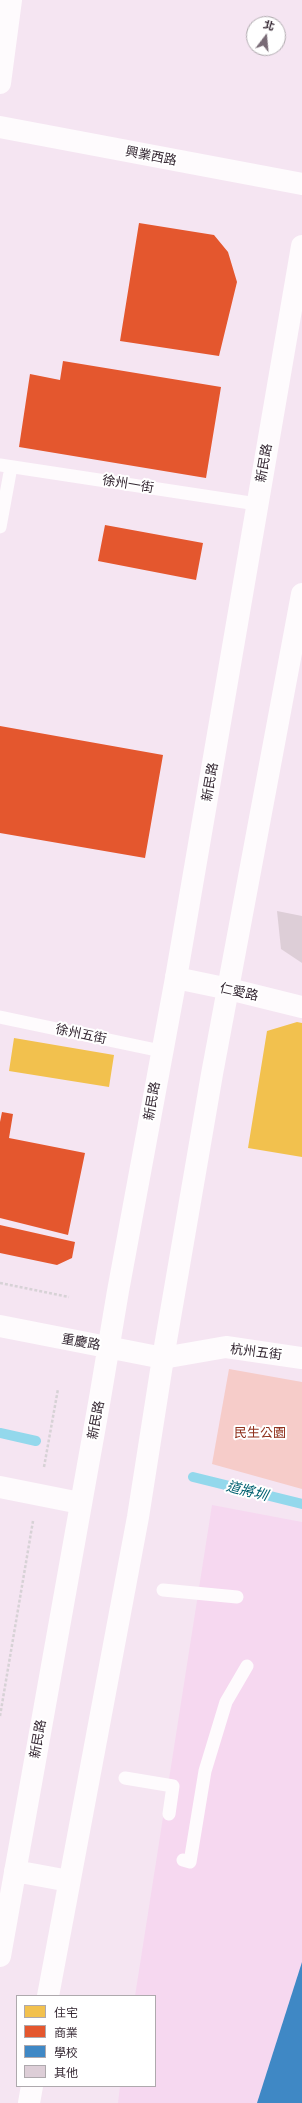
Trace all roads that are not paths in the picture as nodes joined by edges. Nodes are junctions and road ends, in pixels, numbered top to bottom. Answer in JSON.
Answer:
{"nodes":[{"id":1,"x":11,"y":0,"type":"edge"},
{"id":2,"x":0,"y":83,"type":"edge"},
{"id":3,"x":0,"y":127,"type":"edge"},
{"id":4,"x":302,"y":184,"type":"edge"},
{"id":5,"x":302,"y":246,"type":"edge"},
{"id":6,"x":5,"y":466,"type":"edge"},
{"id":7,"x":257,"y":504,"type":"junction"},
{"id":8,"x":0,"y":527,"type":"edge"},
{"id":9,"x":302,"y":594,"type":"edge"},
{"id":10,"x":176,"y":978,"type":"junction"},
{"id":11,"x":229,"y":989,"type":"junction"},
{"id":12,"x":302,"y":1007,"type":"edge"},
{"id":13,"x":0,"y":1017,"type":"edge"},
{"id":14,"x":161,"y":1051,"type":"junction"},
{"id":15,"x":0,"y":1326,"type":"edge"},
{"id":16,"x":108,"y":1347,"type":"junction"},
{"id":17,"x":163,"y":1358,"type":"junction"},
{"id":18,"x":302,"y":1358,"type":"edge"},
{"id":19,"x":0,"y":1487,"type":"edge"},
{"id":20,"x":80,"y":1504,"type":"junction"},
{"id":21,"x":163,"y":1590,"type":"dead end"},
{"id":22,"x":237,"y":1598,"type":"dead end"},
{"id":23,"x":247,"y":1666,"type":"dead end"},
{"id":24,"x":125,"y":1778,"type":"dead end"},
{"id":25,"x":168,"y":1814,"type":"dead end"},
{"id":26,"x":183,"y":1860,"type":"dead end"},
{"id":27,"x":15,"y":1871,"type":"junction"},
{"id":28,"x":69,"y":1881,"type":"junction"},
{"id":29,"x":0,"y":1956,"type":"edge"},
{"id":30,"x":48,"y":1995,"type":"edge"},
{"id":31,"x":32,"y":2087,"type":"edge"},
{"id":32,"x":29,"y":2103,"type":"edge"}],
"edges":[{"from":1,"to":2,"type":"street"},
{"from":3,"to":4,"type":"street","name":"興業西路"},
{"from":5,"to":7,"type":"street","name":"新民路"},
{"from":6,"to":7,"type":"lane","name":"徐州一街"},
{"from":6,"to":8,"type":"lane"},
{"from":7,"to":10,"type":"street","name":"新民路"},
{"from":9,"to":11,"type":"street"},
{"from":10,"to":11,"type":"street","name":"仁愛路"},
{"from":10,"to":14,"type":"street","name":"新民路"},
{"from":11,"to":12,"type":"street","name":"仁愛路"},
{"from":11,"to":17,"type":"street"},
{"from":13,"to":14,"type":"lane","name":"徐州五街"},
{"from":14,"to":16,"type":"street","name":"新民路"},
{"from":15,"to":16,"type":"street","name":"重慶路"},
{"from":16,"to":17,"type":"street","name":"重慶路"},
{"from":16,"to":20,"type":"street","name":"新民路"},
{"from":17,"to":18,"type":"street","name":"杭州五街"},
{"from":17,"to":28,"type":"street"},
{"from":19,"to":20,"type":"street"},
{"from":20,"to":27,"type":"street","name":"新民路"},
{"from":21,"to":22,"type":"lane"},
{"from":23,"to":26,"type":"lane"},
{"from":24,"to":25,"type":"lane"},
{"from":27,"to":28,"type":"street"},
{"from":27,"to":29,"type":"street","name":"新民路"},
{"from":28,"to":30,"type":"street"},
{"from":31,"to":32,"type":"street"}]}
